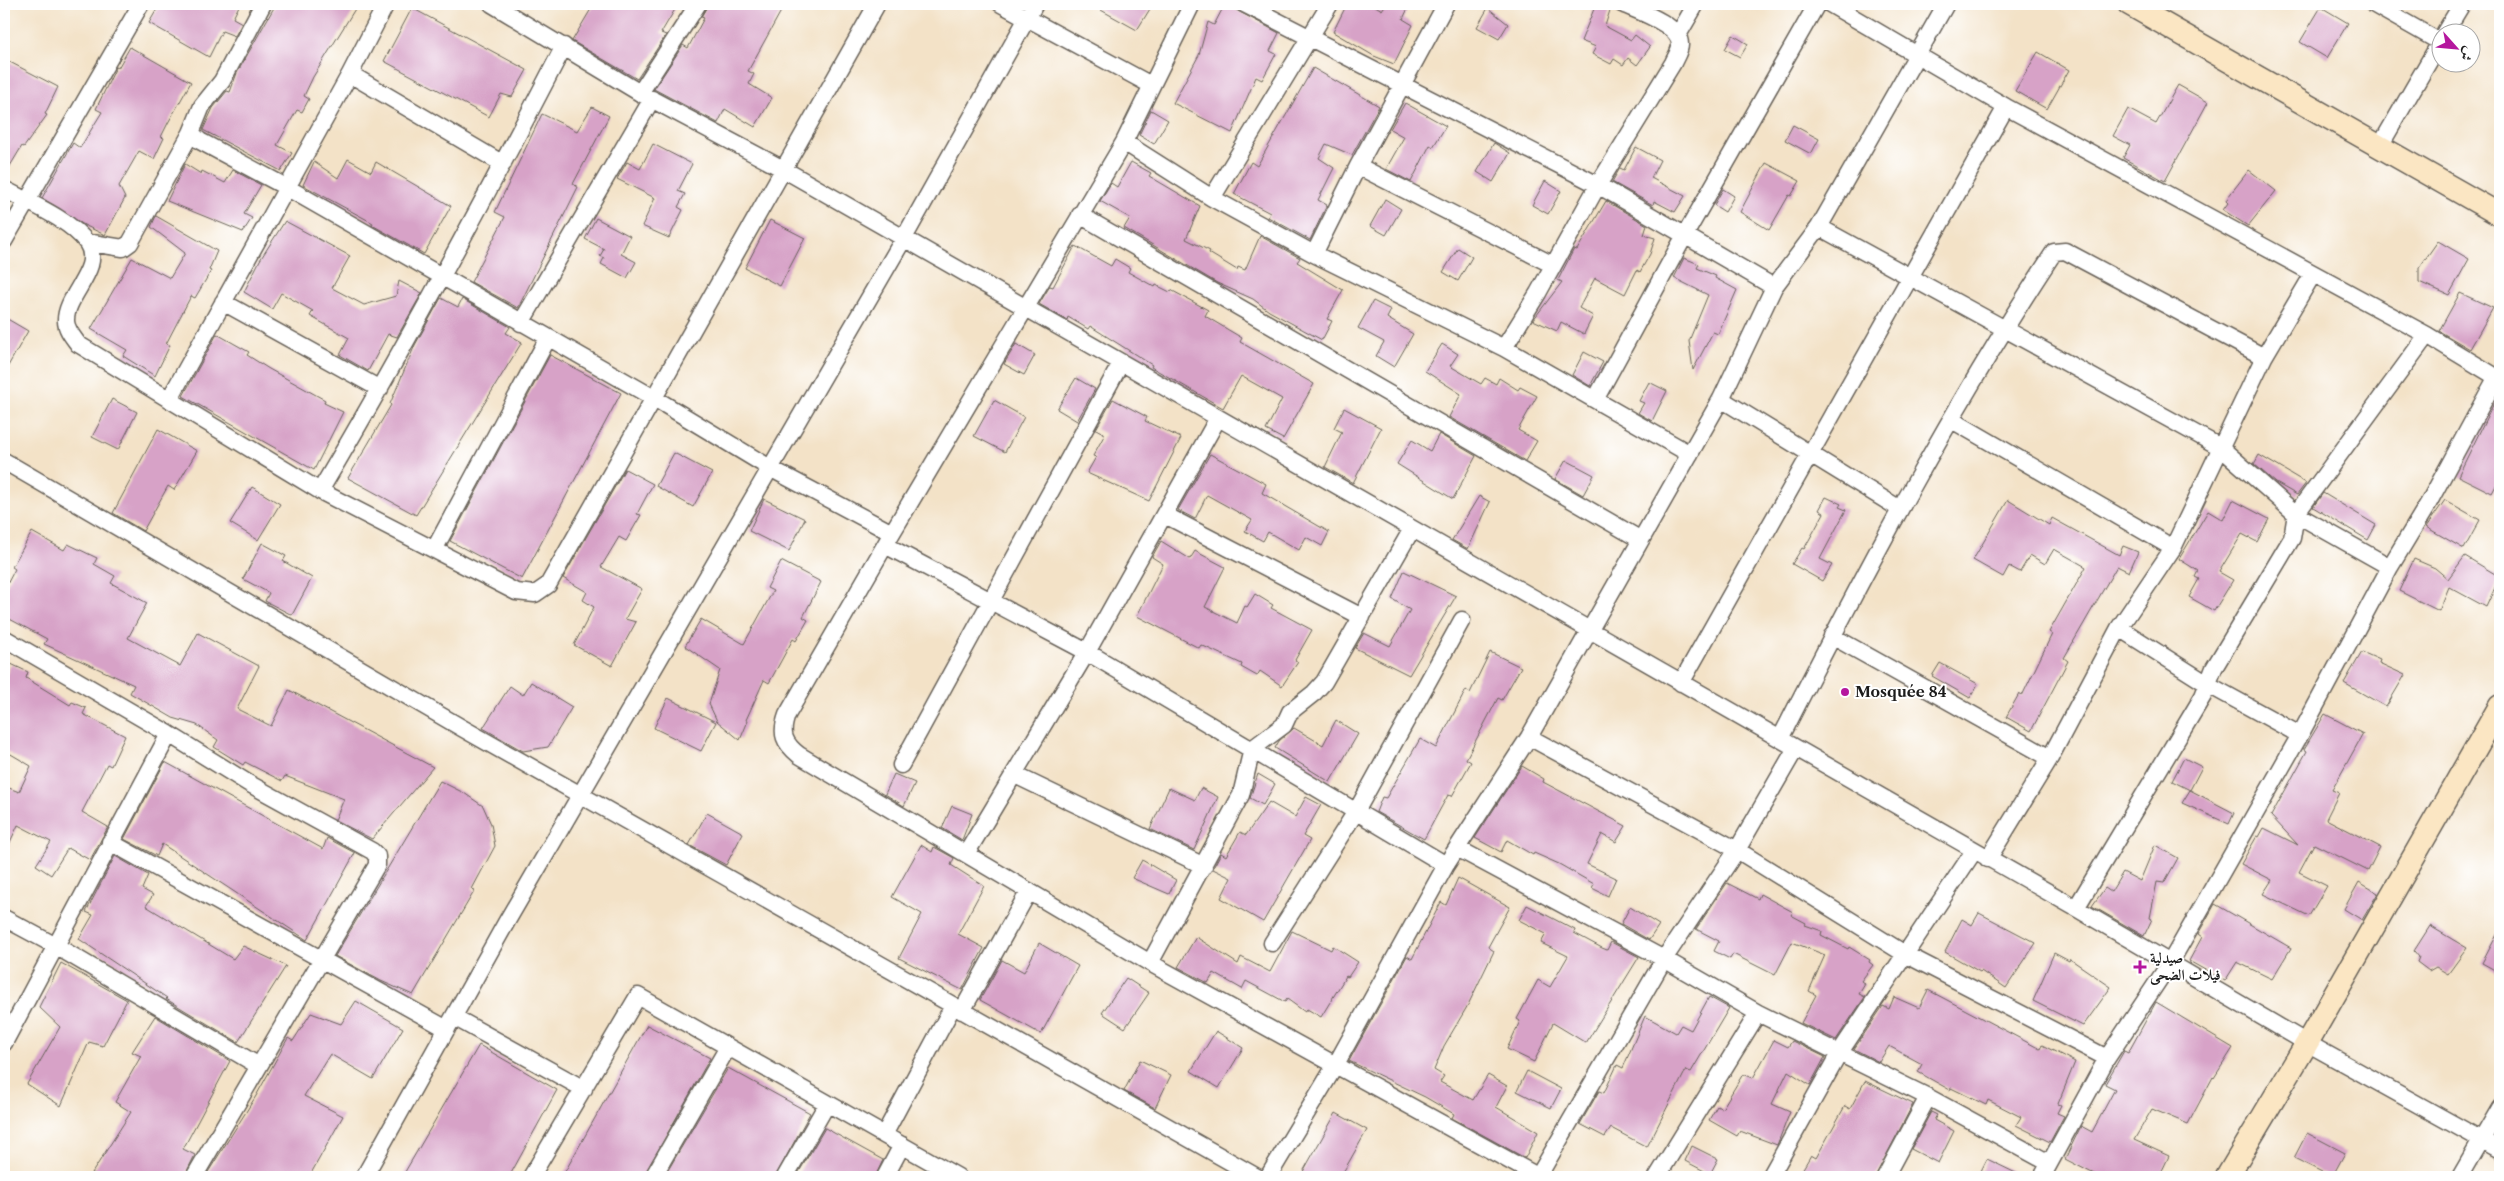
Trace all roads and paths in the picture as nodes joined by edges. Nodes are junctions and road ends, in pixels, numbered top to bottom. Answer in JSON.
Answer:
{"nodes":[{"id":1,"x":141,"y":4,"type":"edge"},
{"id":2,"x":262,"y":4,"type":"edge"},
{"id":3,"x":386,"y":4,"type":"edge"},
{"id":4,"x":492,"y":4,"type":"edge"},
{"id":5,"x":698,"y":4,"type":"edge"},
{"id":6,"x":877,"y":4,"type":"edge"},
{"id":7,"x":1001,"y":4,"type":"edge"},
{"id":8,"x":1035,"y":4,"type":"edge"},
{"id":9,"x":1192,"y":4,"type":"edge"},
{"id":10,"x":1244,"y":4,"type":"edge"},
{"id":11,"x":1330,"y":4,"type":"edge"},
{"id":12,"x":1446,"y":4,"type":"edge"},
{"id":13,"x":1622,"y":4,"type":"edge"},
{"id":14,"x":1696,"y":4,"type":"edge"},
{"id":15,"x":1817,"y":4,"type":"edge"},
{"id":16,"x":1830,"y":4,"type":"edge"},
{"id":17,"x":1946,"y":4,"type":"edge"},
{"id":18,"x":2129,"y":4,"type":"edge"},
{"id":19,"x":2373,"y":4,"type":"edge"},
{"id":20,"x":2462,"y":4,"type":"edge"},
{"id":21,"x":1027,"y":19,"type":"junction"},
{"id":22,"x":2451,"y":22,"type":"edge"},
{"id":23,"x":2432,"y":33,"type":"edge"},
{"id":24,"x":1678,"y":35,"type":"junction"},
{"id":25,"x":1312,"y":37,"type":"junction"},
{"id":26,"x":564,"y":46,"type":"junction"},
{"id":27,"x":1916,"y":53,"type":"junction"},
{"id":28,"x":2432,"y":55,"type":"edge"},
{"id":29,"x":350,"y":74,"type":"junction"},
{"id":30,"x":1402,"y":84,"type":"junction"},
{"id":31,"x":1151,"y":85,"type":"junction"},
{"id":32,"x":646,"y":96,"type":"junction"},
{"id":33,"x":2006,"y":106,"type":"junction"},
{"id":34,"x":191,"y":132,"type":"junction"},
{"id":35,"x":1124,"y":142,"type":"junction"},
{"id":36,"x":2380,"y":146,"type":"junction"},
{"id":37,"x":503,"y":164,"type":"junction"},
{"id":38,"x":1358,"y":166,"type":"junction"},
{"id":39,"x":783,"y":169,"type":"junction"},
{"id":40,"x":1598,"y":185,"type":"junction"},
{"id":41,"x":286,"y":187,"type":"junction"},
{"id":42,"x":4,"y":189,"type":"edge"},
{"id":43,"x":1212,"y":198,"type":"junction"},
{"id":44,"x":26,"y":202,"type":"junction"},
{"id":45,"x":1080,"y":215,"type":"junction"},
{"id":46,"x":2500,"y":215,"type":"edge"},
{"id":47,"x":1820,"y":227,"type":"junction"},
{"id":48,"x":1684,"y":235,"type":"junction"},
{"id":49,"x":904,"y":238,"type":"junction"},
{"id":50,"x":4,"y":241,"type":"edge"},
{"id":51,"x":86,"y":242,"type":"junction"},
{"id":52,"x":1314,"y":254,"type":"junction"},
{"id":53,"x":1553,"y":264,"type":"junction"},
{"id":54,"x":2313,"y":274,"type":"junction"},
{"id":55,"x":442,"y":276,"type":"junction"},
{"id":56,"x":1912,"y":277,"type":"junction"},
{"id":57,"x":1774,"y":287,"type":"junction"},
{"id":58,"x":223,"y":302,"type":"junction"},
{"id":59,"x":1027,"y":308,"type":"junction"},
{"id":60,"x":521,"y":323,"type":"junction"},
{"id":61,"x":2003,"y":329,"type":"junction"},
{"id":62,"x":2427,"y":335,"type":"junction"},
{"id":63,"x":548,"y":338,"type":"junction"},
{"id":64,"x":1504,"y":348,"type":"junction"},
{"id":65,"x":2264,"y":357,"type":"junction"},
{"id":66,"x":1121,"y":362,"type":"junction"},
{"id":67,"x":380,"y":389,"type":"junction"},
{"id":68,"x":654,"y":398,"type":"junction"},
{"id":69,"x":1721,"y":399,"type":"junction"},
{"id":70,"x":169,"y":400,"type":"junction"},
{"id":71,"x":1595,"y":400,"type":"junction"},
{"id":72,"x":1218,"y":418,"type":"junction"},
{"id":73,"x":1952,"y":420,"type":"junction"},
{"id":74,"x":2220,"y":447,"type":"junction"},
{"id":75,"x":1690,"y":454,"type":"junction"},
{"id":76,"x":1810,"y":455,"type":"junction"},
{"id":77,"x":4,"y":461,"type":"edge"},
{"id":78,"x":770,"y":468,"type":"junction"},
{"id":79,"x":320,"y":491,"type":"junction"},
{"id":80,"x":1900,"y":509,"type":"junction"},
{"id":81,"x":2296,"y":514,"type":"junction"},
{"id":82,"x":1165,"y":515,"type":"junction"},
{"id":83,"x":1412,"y":529,"type":"junction"},
{"id":84,"x":889,"y":539,"type":"junction"},
{"id":85,"x":1641,"y":540,"type":"junction"},
{"id":86,"x":2173,"y":548,"type":"junction"},
{"id":87,"x":434,"y":550,"type":"junction"},
{"id":88,"x":2390,"y":567,"type":"junction"},
{"id":89,"x":991,"y":601,"type":"junction"},
{"id":90,"x":1362,"y":618,"type":"junction"},
{"id":91,"x":1462,"y":620,"type":"dead end"},
{"id":92,"x":2119,"y":628,"type":"junction"},
{"id":93,"x":1589,"y":631,"type":"junction"},
{"id":94,"x":1832,"y":636,"type":"junction"},
{"id":95,"x":4,"y":638,"type":"edge"},
{"id":96,"x":1087,"y":652,"type":"junction"},
{"id":97,"x":1681,"y":683,"type":"junction"},
{"id":98,"x":2209,"y":685,"type":"junction"},
{"id":99,"x":2500,"y":706,"type":"edge"},
{"id":100,"x":169,"y":734,"type":"junction"},
{"id":101,"x":2300,"y":736,"type":"junction"},
{"id":102,"x":1529,"y":737,"type":"junction"},
{"id":103,"x":1780,"y":739,"type":"junction"},
{"id":104,"x":1796,"y":748,"type":"junction"},
{"id":105,"x":1252,"y":749,"type":"junction"},
{"id":106,"x":2050,"y":758,"type":"junction"},
{"id":107,"x":900,"y":766,"type":"dead end"},
{"id":108,"x":1015,"y":775,"type":"junction"},
{"id":109,"x":579,"y":795,"type":"junction"},
{"id":110,"x":1356,"y":810,"type":"junction"},
{"id":111,"x":110,"y":842,"type":"junction"},
{"id":112,"x":1456,"y":848,"type":"junction"},
{"id":113,"x":1737,"y":850,"type":"junction"},
{"id":114,"x":966,"y":854,"type":"junction"},
{"id":115,"x":1981,"y":855,"type":"junction"},
{"id":116,"x":1446,"y":865,"type":"junction"},
{"id":117,"x":1204,"y":866,"type":"junction"},
{"id":118,"x":1029,"y":891,"type":"junction"},
{"id":119,"x":2076,"y":908,"type":"junction"},
{"id":120,"x":4,"y":918,"type":"edge"},
{"id":121,"x":1272,"y":944,"type":"dead end"},
{"id":122,"x":56,"y":946,"type":"junction"},
{"id":123,"x":1905,"y":954,"type":"junction"},
{"id":124,"x":323,"y":959,"type":"junction"},
{"id":125,"x":1664,"y":959,"type":"junction"},
{"id":126,"x":1150,"y":963,"type":"junction"},
{"id":127,"x":2170,"y":963,"type":"junction"},
{"id":128,"x":958,"y":1009,"type":"junction"},
{"id":129,"x":1758,"y":1013,"type":"junction"},
{"id":130,"x":451,"y":1023,"type":"junction"},
{"id":131,"x":4,"y":1043,"type":"edge"},
{"id":132,"x":2307,"y":1043,"type":"junction"},
{"id":133,"x":728,"y":1047,"type":"junction"},
{"id":134,"x":1840,"y":1052,"type":"junction"},
{"id":135,"x":2106,"y":1058,"type":"junction"},
{"id":136,"x":259,"y":1066,"type":"junction"},
{"id":137,"x":1335,"y":1066,"type":"junction"},
{"id":138,"x":584,"y":1089,"type":"junction"},
{"id":139,"x":1928,"y":1096,"type":"junction"},
{"id":140,"x":826,"y":1104,"type":"junction"},
{"id":141,"x":2500,"y":1108,"type":"edge"},
{"id":142,"x":884,"y":1136,"type":"junction"},
{"id":143,"x":2483,"y":1139,"type":"junction"},
{"id":144,"x":902,"y":1145,"type":"junction"},
{"id":145,"x":2500,"y":1150,"type":"edge"},
{"id":146,"x":2045,"y":1170,"type":"edge"},
{"id":147,"x":194,"y":1177,"type":"edge"},
{"id":148,"x":364,"y":1177,"type":"edge"},
{"id":149,"x":531,"y":1177,"type":"edge"},
{"id":150,"x":654,"y":1177,"type":"edge"},
{"id":151,"x":785,"y":1177,"type":"edge"},
{"id":152,"x":884,"y":1177,"type":"edge"},
{"id":153,"x":958,"y":1177,"type":"edge"},
{"id":154,"x":1257,"y":1177,"type":"edge"},
{"id":155,"x":1268,"y":1177,"type":"edge"},
{"id":156,"x":1539,"y":1177,"type":"edge"},
{"id":157,"x":1657,"y":1177,"type":"edge"},
{"id":158,"x":1770,"y":1177,"type":"edge"},
{"id":159,"x":1885,"y":1177,"type":"edge"},
{"id":160,"x":2227,"y":1177,"type":"edge"},
{"id":161,"x":2460,"y":1177,"type":"edge"}],
"edges":[{"from":1,"to":44,"type":"street"},
{"from":2,"to":34,"type":"street"},
{"from":3,"to":29,"type":"street"},
{"from":4,"to":26,"type":"street"},
{"from":5,"to":32,"type":"street"},
{"from":6,"to":39,"type":"street"},
{"from":7,"to":21,"type":"street"},
{"from":8,"to":21,"type":"street"},
{"from":9,"to":31,"type":"street"},
{"from":10,"to":25,"type":"street"},
{"from":11,"to":25,"type":"street"},
{"from":12,"to":30,"type":"street"},
{"from":13,"to":24,"type":"street"},
{"from":14,"to":24,"type":"street"},
{"from":15,"to":48,"type":"street"},
{"from":16,"to":27,"type":"street"},
{"from":17,"to":27,"type":"street"},
{"from":18,"to":36,"type":"main road"},
{"from":19,"to":23,"type":"street"},
{"from":20,"to":22,"type":"street"},
{"from":21,"to":31,"type":"street"},
{"from":21,"to":49,"type":"street"},
{"from":24,"to":40,"type":"street"},
{"from":25,"to":30,"type":"street"},
{"from":25,"to":43,"type":"street"},
{"from":26,"to":32,"type":"street"},
{"from":26,"to":37,"type":"street"},
{"from":27,"to":33,"type":"street"},
{"from":27,"to":47,"type":"street"},
{"from":28,"to":36,"type":"street"},
{"from":29,"to":37,"type":"street"},
{"from":29,"to":41,"type":"street"},
{"from":30,"to":38,"type":"street"},
{"from":30,"to":40,"type":"street"},
{"from":31,"to":35,"type":"street"},
{"from":32,"to":39,"type":"street"},
{"from":32,"to":60,"type":"street"},
{"from":33,"to":54,"type":"street"},
{"from":33,"to":56,"type":"street"},
{"from":34,"to":41,"type":"street"},
{"from":34,"to":51,"type":"street"},
{"from":35,"to":43,"type":"street"},
{"from":35,"to":45,"type":"street"},
{"from":36,"to":46,"type":"main road"},
{"from":37,"to":55,"type":"street"},
{"from":38,"to":52,"type":"street"},
{"from":38,"to":53,"type":"street"},
{"from":39,"to":49,"type":"street"},
{"from":39,"to":68,"type":"street"},
{"from":40,"to":48,"type":"street"},
{"from":40,"to":53,"type":"street"},
{"from":41,"to":55,"type":"street"},
{"from":41,"to":58,"type":"street"},
{"from":42,"to":44,"type":"street"},
{"from":43,"to":52,"type":"street"},
{"from":44,"to":50,"type":"street"},
{"from":44,"to":51,"type":"street"},
{"from":45,"to":59,"type":"street"},
{"from":45,"to":85,"type":"street"},
{"from":47,"to":56,"type":"street"},
{"from":47,"to":57,"type":"street"},
{"from":48,"to":57,"type":"street"},
{"from":48,"to":71,"type":"street"},
{"from":49,"to":59,"type":"street"},
{"from":49,"to":78,"type":"street"},
{"from":51,"to":70,"type":"street"},
{"from":52,"to":64,"type":"street"},
{"from":53,"to":64,"type":"street"},
{"from":54,"to":62,"type":"street"},
{"from":54,"to":65,"type":"street"},
{"from":55,"to":60,"type":"street"},
{"from":55,"to":67,"type":"street"},
{"from":56,"to":61,"type":"street"},
{"from":56,"to":76,"type":"street"},
{"from":57,"to":69,"type":"street"},
{"from":58,"to":67,"type":"street"},
{"from":58,"to":70,"type":"street"},
{"from":59,"to":66,"type":"street"},
{"from":59,"to":84,"type":"street"},
{"from":60,"to":63,"type":"street"},
{"from":61,"to":65,"type":"street"},
{"from":61,"to":73,"type":"street"},
{"from":61,"to":74,"type":"street"},
{"from":62,"to":81,"type":"street"},
{"from":62,"to":88,"type":"street"},
{"from":63,"to":68,"type":"street"},
{"from":63,"to":87,"type":"street"},
{"from":64,"to":71,"type":"street"},
{"from":65,"to":74,"type":"street"},
{"from":66,"to":72,"type":"street"},
{"from":66,"to":89,"type":"street"},
{"from":67,"to":79,"type":"street"},
{"from":68,"to":78,"type":"street"},
{"from":68,"to":87,"type":"street"},
{"from":69,"to":75,"type":"street"},
{"from":69,"to":76,"type":"street"},
{"from":70,"to":79,"type":"street"},
{"from":71,"to":75,"type":"street"},
{"from":72,"to":82,"type":"street"},
{"from":72,"to":83,"type":"street"},
{"from":73,"to":80,"type":"street"},
{"from":73,"to":86,"type":"street"},
{"from":74,"to":81,"type":"street"},
{"from":74,"to":86,"type":"street"},
{"from":75,"to":85,"type":"street"},
{"from":76,"to":80,"type":"street"},
{"from":76,"to":97,"type":"street"},
{"from":77,"to":109,"type":"street"},
{"from":78,"to":84,"type":"street"},
{"from":78,"to":109,"type":"street"},
{"from":79,"to":87,"type":"street"},
{"from":80,"to":94,"type":"street"},
{"from":81,"to":88,"type":"street"},
{"from":81,"to":98,"type":"street"},
{"from":82,"to":90,"type":"street"},
{"from":82,"to":96,"type":"street"},
{"from":83,"to":90,"type":"street"},
{"from":83,"to":93,"type":"street"},
{"from":84,"to":89,"type":"street"},
{"from":84,"to":114,"type":"street"},
{"from":85,"to":93,"type":"street"},
{"from":86,"to":92,"type":"street"},
{"from":88,"to":101,"type":"street"},
{"from":89,"to":96,"type":"street"},
{"from":89,"to":107,"type":"street"},
{"from":90,"to":105,"type":"street"},
{"from":91,"to":110,"type":"street"},
{"from":92,"to":98,"type":"street"},
{"from":92,"to":106,"type":"street"},
{"from":93,"to":97,"type":"street"},
{"from":93,"to":102,"type":"street"},
{"from":94,"to":103,"type":"street"},
{"from":94,"to":106,"type":"street"},
{"from":95,"to":100,"type":"street"},
{"from":96,"to":105,"type":"street"},
{"from":96,"to":108,"type":"street"},
{"from":97,"to":103,"type":"street"},
{"from":98,"to":101,"type":"street"},
{"from":98,"to":119,"type":"street"},
{"from":99,"to":132,"type":"main road"},
{"from":100,"to":111,"type":"street"},
{"from":100,"to":124,"type":"street"},
{"from":101,"to":127,"type":"street"},
{"from":102,"to":112,"type":"street"},
{"from":102,"to":113,"type":"street"},
{"from":103,"to":104,"type":"street"},
{"from":104,"to":113,"type":"street"},
{"from":104,"to":115,"type":"street"},
{"from":105,"to":110,"type":"street"},
{"from":105,"to":117,"type":"street"},
{"from":106,"to":115,"type":"street"},
{"from":108,"to":114,"type":"street"},
{"from":108,"to":117,"type":"street"},
{"from":109,"to":128,"type":"street"},
{"from":109,"to":130,"type":"street"},
{"from":110,"to":116,"type":"street"},
{"from":110,"to":121,"type":"street"},
{"from":111,"to":122,"type":"street"},
{"from":111,"to":124,"type":"street"},
{"from":112,"to":116,"type":"street"},
{"from":112,"to":125,"type":"street"},
{"from":113,"to":123,"type":"street"},
{"from":113,"to":125,"type":"street"},
{"from":114,"to":118,"type":"street"},
{"from":115,"to":119,"type":"street"},
{"from":115,"to":123,"type":"street"},
{"from":116,"to":137,"type":"street"},
{"from":117,"to":126,"type":"street"},
{"from":118,"to":126,"type":"street"},
{"from":118,"to":128,"type":"street"},
{"from":119,"to":127,"type":"street"},
{"from":120,"to":122,"type":"street"},
{"from":122,"to":131,"type":"street"},
{"from":122,"to":136,"type":"street"},
{"from":123,"to":134,"type":"street"},
{"from":123,"to":135,"type":"street"},
{"from":124,"to":130,"type":"street"},
{"from":124,"to":136,"type":"street"},
{"from":125,"to":129,"type":"street"},
{"from":125,"to":156,"type":"street"},
{"from":126,"to":137,"type":"street"},
{"from":127,"to":132,"type":"street"},
{"from":127,"to":135,"type":"street"},
{"from":128,"to":142,"type":"street"},
{"from":128,"to":154,"type":"street"},
{"from":129,"to":134,"type":"street"},
{"from":129,"to":157,"type":"street"},
{"from":130,"to":138,"type":"street"},
{"from":130,"to":148,"type":"street"},
{"from":132,"to":143,"type":"street"},
{"from":132,"to":160,"type":"main road"},
{"from":133,"to":138,"type":"street"},
{"from":133,"to":140,"type":"street"},
{"from":133,"to":150,"type":"street"},
{"from":134,"to":139,"type":"street"},
{"from":134,"to":158,"type":"street"},
{"from":135,"to":146,"type":"street"},
{"from":136,"to":147,"type":"street"},
{"from":137,"to":155,"type":"street"},
{"from":137,"to":156,"type":"street"},
{"from":138,"to":149,"type":"street"},
{"from":139,"to":146,"type":"street"},
{"from":139,"to":159,"type":"street"},
{"from":140,"to":142,"type":"street"},
{"from":140,"to":151,"type":"street"},
{"from":141,"to":143,"type":"street"},
{"from":142,"to":144,"type":"street"},
{"from":143,"to":145,"type":"street"},
{"from":143,"to":161,"type":"street"},
{"from":144,"to":152,"type":"street"},
{"from":144,"to":153,"type":"street"}]}
